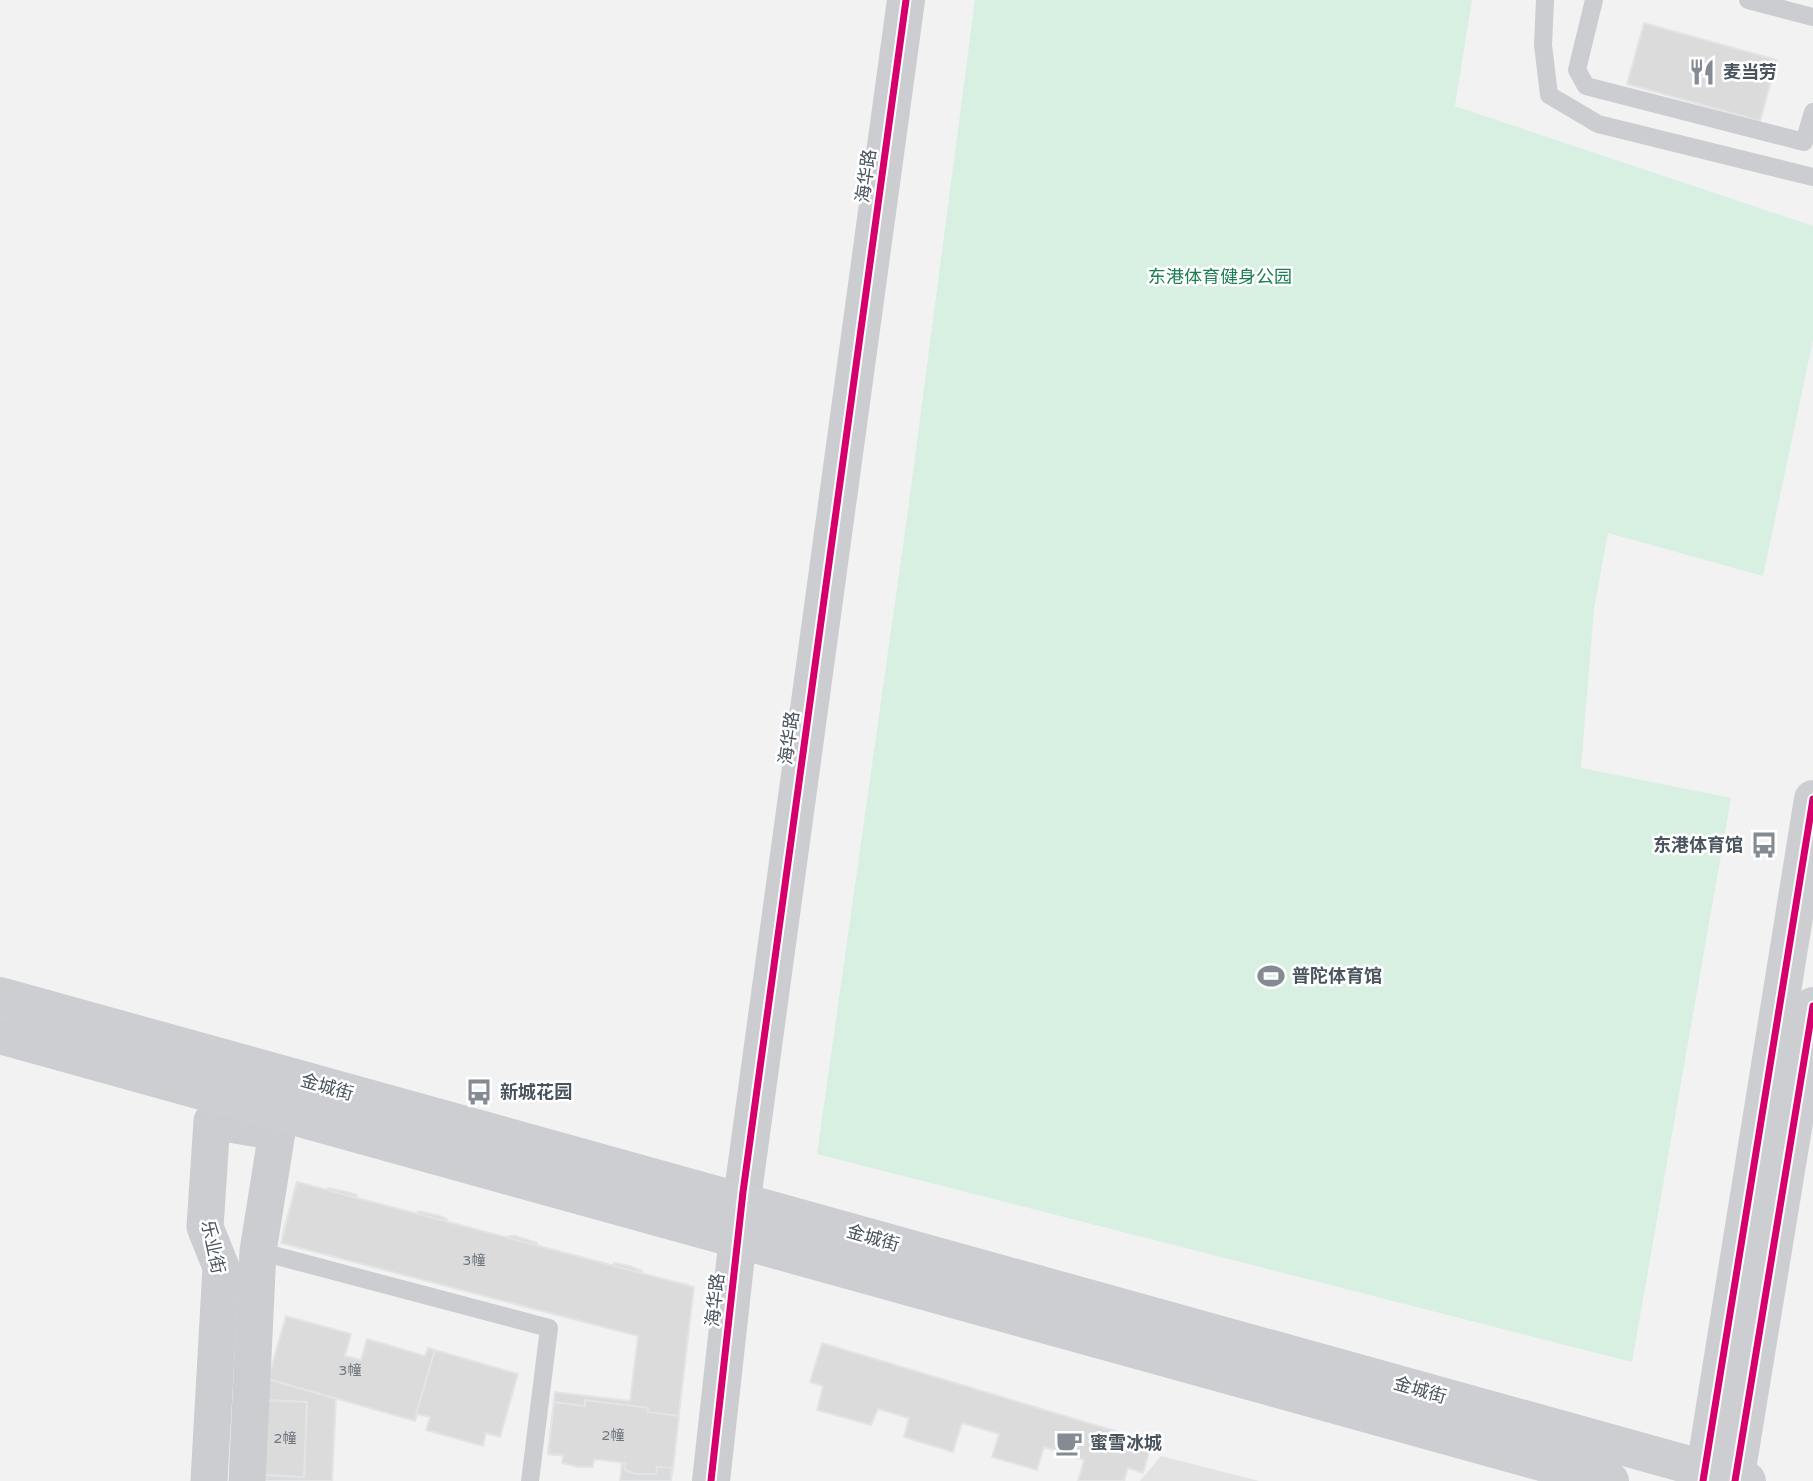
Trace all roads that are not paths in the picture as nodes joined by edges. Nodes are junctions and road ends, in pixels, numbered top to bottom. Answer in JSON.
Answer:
{"nodes":[{"id":1,"x":906,"y":0,"type":"edge"},
{"id":2,"x":1545,"y":0,"type":"edge"},
{"id":3,"x":1594,"y":0,"type":"edge"},
{"id":4,"x":1748,"y":0,"type":"edge"},
{"id":5,"x":1811,"y":0,"type":"edge"},
{"id":6,"x":1813,"y":9,"type":"edge"},
{"id":7,"x":1813,"y":17,"type":"edge"},
{"id":8,"x":1813,"y":112,"type":"edge"},
{"id":9,"x":1813,"y":177,"type":"edge"},
{"id":10,"x":1813,"y":799,"type":"edge"},
{"id":11,"x":0,"y":996,"type":"edge"},
{"id":12,"x":1813,"y":1006,"type":"edge"},
{"id":13,"x":0,"y":1035,"type":"edge"},
{"id":14,"x":278,"y":1122,"type":"junction"},
{"id":15,"x":742,"y":1202,"type":"junction"},
{"id":16,"x":738,"y":1240,"type":"junction"},
{"id":17,"x":258,"y":1251,"type":"junction"},
{"id":18,"x":1725,"y":1478,"type":"edge"},
{"id":19,"x":209,"y":1481,"type":"edge"},
{"id":20,"x":247,"y":1481,"type":"edge"},
{"id":21,"x":530,"y":1481,"type":"edge"},
{"id":22,"x":711,"y":1481,"type":"edge"},
{"id":23,"x":1610,"y":1481,"type":"edge"}],
"edges":[{"from":1,"to":15,"type":"street","name":"海华路"},
{"from":2,"to":9,"type":"lane"},
{"from":3,"to":8,"type":"lane"},
{"from":4,"to":7,"type":"lane"},
{"from":5,"to":6,"type":"lane"},
{"from":10,"to":18,"type":"main road"},
{"from":11,"to":15,"type":"main road","name":"金城街"},
{"from":12,"to":18,"type":"main road"},
{"from":13,"to":14,"type":"main road","name":"金城街"},
{"from":14,"to":16,"type":"main road","name":"金城街"},
{"from":14,"to":17,"type":"street"},
{"from":14,"to":19,"type":"street","name":"乐业街"},
{"from":15,"to":16,"type":"street","name":"海华路"},
{"from":15,"to":18,"type":"main road","name":"金城街"},
{"from":16,"to":22,"type":"street","name":"海华路"},
{"from":16,"to":23,"type":"main road","name":"金城街"},
{"from":17,"to":20,"type":"street"},
{"from":17,"to":21,"type":"lane"}]}
